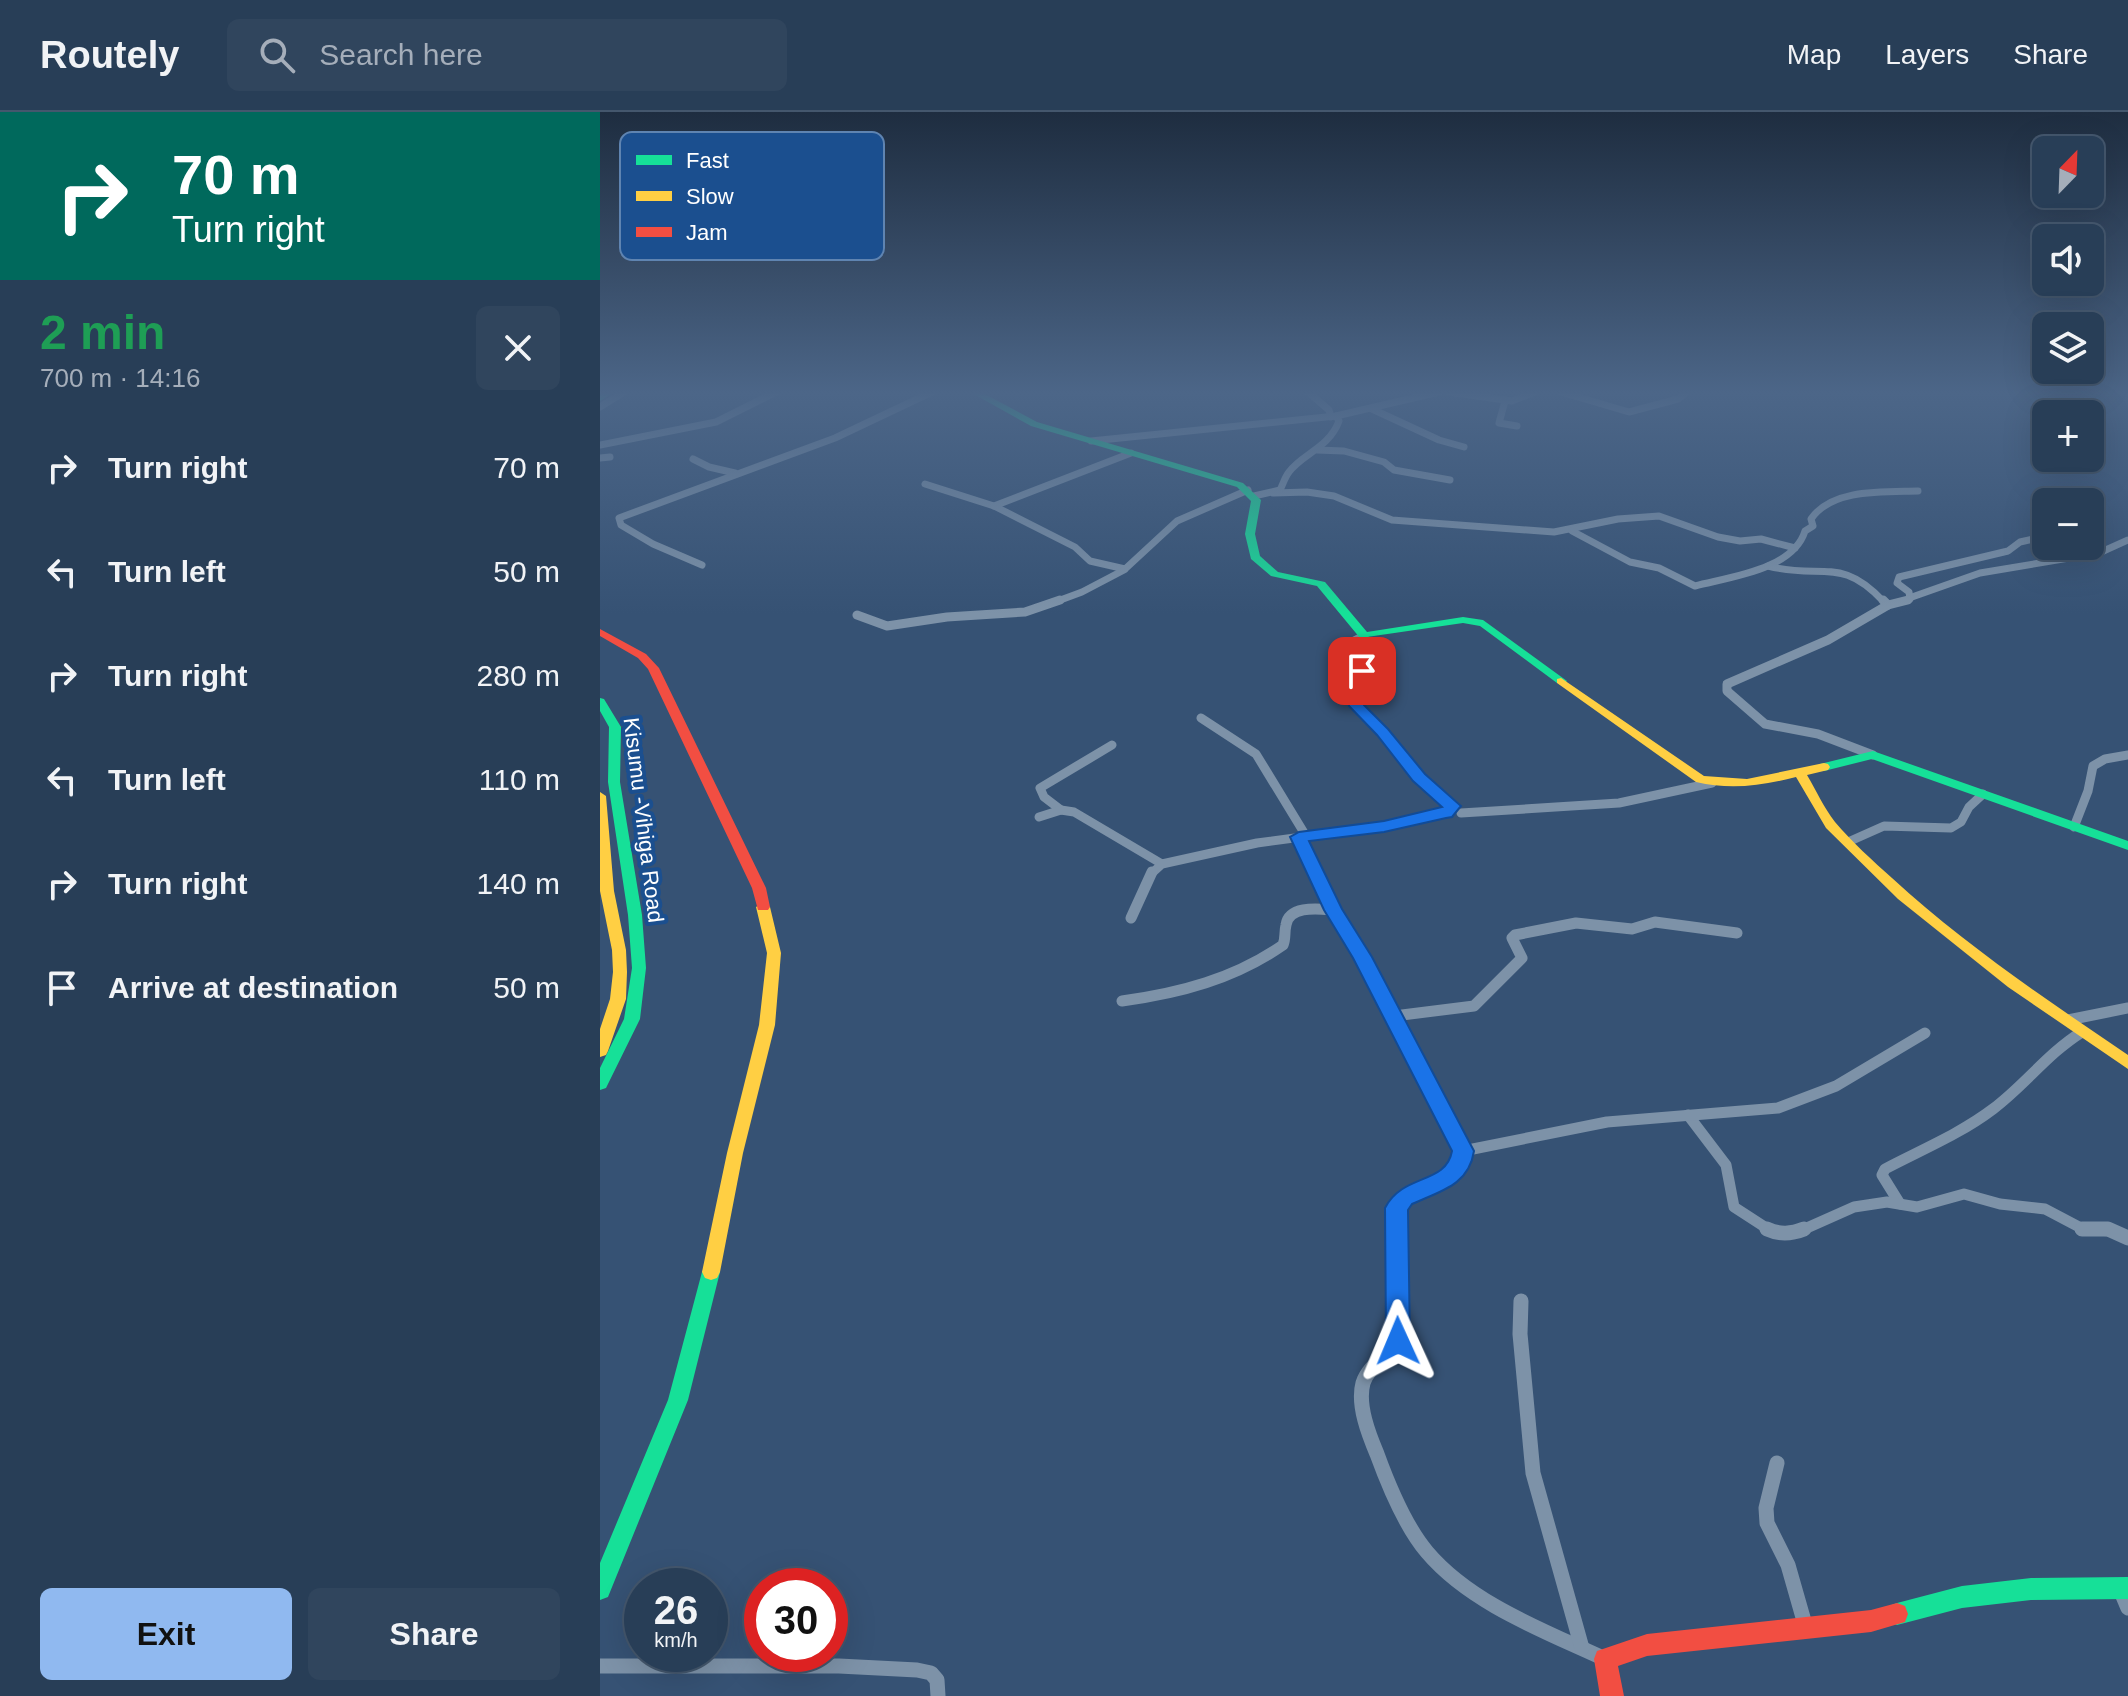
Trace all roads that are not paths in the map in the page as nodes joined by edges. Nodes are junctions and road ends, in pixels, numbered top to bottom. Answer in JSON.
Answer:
{"nodes":[{"id":1,"x":707,"y":466,"type":"edge"},
{"id":2,"x":756,"y":466,"type":"edge"},
{"id":3,"x":1098,"y":466,"type":"edge"},
{"id":4,"x":1176,"y":466,"type":"edge"},
{"id":5,"x":1296,"y":466,"type":"edge"},
{"id":6,"x":1389,"y":466,"type":"edge"},
{"id":7,"x":737,"y":473,"type":"junction"},
{"id":8,"x":1450,"y":480,"type":"dead end"},
{"id":9,"x":925,"y":484,"type":"dead end"},
{"id":10,"x":1918,"y":491,"type":"dead end"},
{"id":11,"x":1251,"y":493,"type":"junction"},
{"id":12,"x":1273,"y":493,"type":"junction"},
{"id":13,"x":994,"y":506,"type":"junction"},
{"id":14,"x":1572,"y":531,"type":"junction"},
{"id":15,"x":2032,"y":539,"type":"edge"},
{"id":16,"x":2128,"y":540,"type":"edge"},
{"id":17,"x":1795,"y":548,"type":"junction"},
{"id":18,"x":702,"y":565,"type":"dead end"},
{"id":19,"x":1768,"y":566,"type":"junction"},
{"id":20,"x":1127,"y":569,"type":"junction"},
{"id":21,"x":1912,"y":597,"type":"junction"},
{"id":22,"x":1888,"y":605,"type":"junction"},
{"id":23,"x":857,"y":615,"type":"dead end"},
{"id":24,"x":600,"y":632,"type":"edge"},
{"id":25,"x":1364,"y":636,"type":"junction"},
{"id":26,"x":600,"y":701,"type":"edge"},
{"id":27,"x":1201,"y":718,"type":"dead end"},
{"id":28,"x":1112,"y":745,"type":"dead end"},
{"id":29,"x":1873,"y":755,"type":"junction"},
{"id":30,"x":2128,"y":755,"type":"edge"},
{"id":31,"x":1800,"y":774,"type":"junction"},
{"id":32,"x":1712,"y":783,"type":"junction"},
{"id":33,"x":1983,"y":794,"type":"junction"},
{"id":34,"x":600,"y":796,"type":"edge"},
{"id":35,"x":1061,"y":810,"type":"junction"},
{"id":36,"x":1461,"y":813,"type":"dead end"},
{"id":37,"x":1039,"y":817,"type":"dead end"},
{"id":38,"x":2074,"y":827,"type":"junction"},
{"id":39,"x":1302,"y":836,"type":"junction"},
{"id":40,"x":1848,"y":842,"type":"junction"},
{"id":41,"x":2128,"y":846,"type":"edge"},
{"id":42,"x":1162,"y":864,"type":"junction"},
{"id":43,"x":1333,"y":910,"type":"junction"},
{"id":44,"x":1131,"y":918,"type":"dead end"},
{"id":45,"x":1737,"y":933,"type":"dead end"},
{"id":46,"x":1122,"y":1001,"type":"dead end"},
{"id":47,"x":2128,"y":1008,"type":"edge"},
{"id":48,"x":1394,"y":1016,"type":"junction"},
{"id":49,"x":2068,"y":1020,"type":"junction"},
{"id":50,"x":2082,"y":1032,"type":"junction"},
{"id":51,"x":1925,"y":1033,"type":"dead end"},
{"id":52,"x":600,"y":1051,"type":"edge"},
{"id":53,"x":2128,"y":1063,"type":"edge"},
{"id":54,"x":600,"y":1084,"type":"edge"},
{"id":55,"x":1688,"y":1115,"type":"junction"},
{"id":56,"x":1463,"y":1151,"type":"junction"},
{"id":57,"x":1900,"y":1204,"type":"junction"},
{"id":58,"x":2128,"y":1238,"type":"edge"},
{"id":59,"x":1521,"y":1301,"type":"dead end"},
{"id":60,"x":1777,"y":1463,"type":"dead end"},
{"id":61,"x":2124,"y":1588,"type":"edge"},
{"id":62,"x":600,"y":1589,"type":"edge"},
{"id":63,"x":2128,"y":1608,"type":"edge"},
{"id":64,"x":1806,"y":1628,"type":"junction"},
{"id":65,"x":1582,"y":1648,"type":"junction"},
{"id":66,"x":1605,"y":1659,"type":"junction"},
{"id":67,"x":600,"y":1666,"type":"edge"},
{"id":68,"x":938,"y":1696,"type":"edge"},
{"id":69,"x":1612,"y":1696,"type":"edge"}],
"edges":[{"from":1,"to":7,"type":"street"},
{"from":2,"to":7,"type":"street"},
{"from":3,"to":13,"type":"street"},
{"from":4,"to":11,"type":"main road"},
{"from":5,"to":12,"type":"street"},
{"from":6,"to":8,"type":"street"},
{"from":7,"to":18,"type":"street"},
{"from":9,"to":13,"type":"street"},
{"from":10,"to":17,"type":"street"},
{"from":11,"to":12,"type":"street"},
{"from":11,"to":20,"type":"street"},
{"from":11,"to":25,"type":"main road"},
{"from":12,"to":14,"type":"street"},
{"from":13,"to":20,"type":"street"},
{"from":14,"to":17,"type":"street"},
{"from":14,"to":19,"type":"street"},
{"from":15,"to":21,"type":"street"},
{"from":16,"to":21,"type":"street"},
{"from":17,"to":19,"type":"street"},
{"from":19,"to":22,"type":"street"},
{"from":20,"to":23,"type":"street"},
{"from":21,"to":22,"type":"street"},
{"from":22,"to":29,"type":"street"},
{"from":24,"to":62,"type":"main road"},
{"from":25,"to":32,"type":"main road"},
{"from":25,"to":39,"type":"street"},
{"from":26,"to":54,"type":"main road","name":"Kisumu -Vihiga Road"},
{"from":27,"to":39,"type":"street"},
{"from":28,"to":35,"type":"street"},
{"from":29,"to":31,"type":"main road"},
{"from":29,"to":33,"type":"main road"},
{"from":30,"to":38,"type":"street"},
{"from":31,"to":32,"type":"main road"},
{"from":31,"to":40,"type":"main road"},
{"from":32,"to":36,"type":"street"},
{"from":33,"to":38,"type":"main road"},
{"from":33,"to":40,"type":"street"},
{"from":34,"to":52,"type":"main road","name":"Kisumu -Vihiga Road"},
{"from":35,"to":37,"type":"street"},
{"from":35,"to":42,"type":"street"},
{"from":38,"to":41,"type":"main road"},
{"from":39,"to":42,"type":"street"},
{"from":39,"to":43,"type":"street"},
{"from":40,"to":49,"type":"main road"},
{"from":42,"to":44,"type":"street"},
{"from":43,"to":46,"type":"street"},
{"from":43,"to":48,"type":"street"},
{"from":45,"to":48,"type":"street"},
{"from":47,"to":49,"type":"street"},
{"from":48,"to":56,"type":"street"},
{"from":49,"to":50,"type":"main road"},
{"from":50,"to":53,"type":"main road"},
{"from":50,"to":57,"type":"street"},
{"from":51,"to":55,"type":"street"},
{"from":55,"to":56,"type":"street"},
{"from":55,"to":57,"type":"street"},
{"from":56,"to":65,"type":"street"},
{"from":57,"to":58,"type":"street"},
{"from":59,"to":65,"type":"street"},
{"from":60,"to":64,"type":"street"},
{"from":61,"to":63,"type":"street"},
{"from":61,"to":64,"type":"main road"},
{"from":64,"to":66,"type":"main road"},
{"from":65,"to":66,"type":"street"},
{"from":66,"to":69,"type":"main road"},
{"from":67,"to":68,"type":"street"}]}
